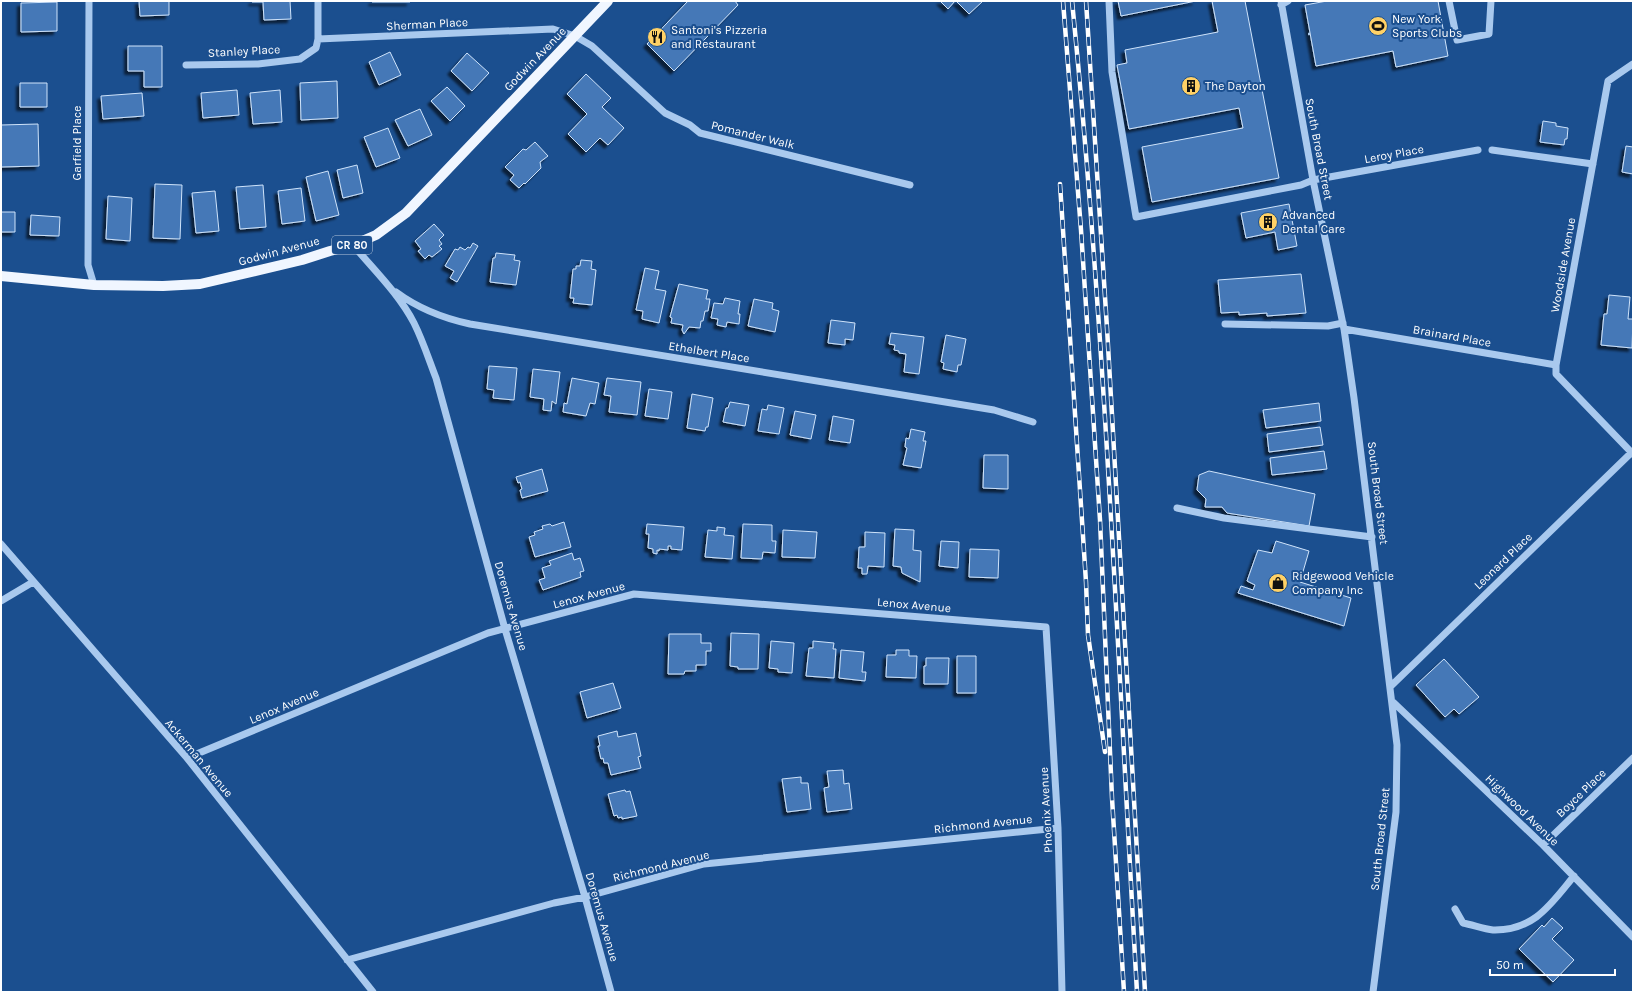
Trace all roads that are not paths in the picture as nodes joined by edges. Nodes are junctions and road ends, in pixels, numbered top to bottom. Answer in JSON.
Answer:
{"nodes":[{"id":1,"x":89,"y":1,"type":"edge"},
{"id":2,"x":318,"y":1,"type":"edge"},
{"id":3,"x":608,"y":1,"type":"edge"},
{"id":4,"x":1109,"y":1,"type":"edge"},
{"id":5,"x":1288,"y":1,"type":"edge"},
{"id":6,"x":1449,"y":1,"type":"edge"},
{"id":7,"x":1491,"y":1,"type":"edge"},
{"id":8,"x":1281,"y":3,"type":"edge"},
{"id":9,"x":575,"y":36,"type":"junction"},
{"id":10,"x":318,"y":40,"type":"junction"},
{"id":11,"x":186,"y":64,"type":"dead end"},
{"id":12,"x":1633,"y":64,"type":"edge"},
{"id":13,"x":1478,"y":150,"type":"dead end"},
{"id":14,"x":1492,"y":150,"type":"dead end"},
{"id":15,"x":1593,"y":164,"type":"junction"},
{"id":16,"x":1313,"y":180,"type":"junction"},
{"id":17,"x":910,"y":185,"type":"dead end"},
{"id":18,"x":353,"y":245,"type":"junction"},
{"id":19,"x":1,"y":276,"type":"edge"},
{"id":20,"x":94,"y":285,"type":"junction"},
{"id":21,"x":388,"y":286,"type":"junction"},
{"id":22,"x":1225,"y":324,"type":"dead end"},
{"id":23,"x":1343,"y":326,"type":"junction"},
{"id":24,"x":1556,"y":366,"type":"junction"},
{"id":25,"x":1033,"y":422,"type":"dead end"},
{"id":26,"x":1632,"y":453,"type":"edge"},
{"id":27,"x":1177,"y":508,"type":"dead end"},
{"id":28,"x":1372,"y":537,"type":"junction"},
{"id":29,"x":1,"y":544,"type":"edge"},
{"id":30,"x":33,"y":582,"type":"junction"},
{"id":31,"x":1,"y":601,"type":"edge"},
{"id":32,"x":1046,"y":627,"type":"joint"},
{"id":33,"x":506,"y":629,"type":"junction"},
{"id":34,"x":1391,"y":686,"type":"junction"},
{"id":35,"x":1393,"y":702,"type":"junction"},
{"id":36,"x":187,"y":758,"type":"junction"},
{"id":37,"x":1633,"y":758,"type":"edge"},
{"id":38,"x":1058,"y":828,"type":"junction"},
{"id":39,"x":1543,"y":845,"type":"junction"},
{"id":40,"x":1574,"y":876,"type":"junction"},
{"id":41,"x":585,"y":897,"type":"junction"},
{"id":42,"x":1455,"y":909,"type":"dead end"},
{"id":43,"x":1633,"y":936,"type":"edge"},
{"id":44,"x":348,"y":960,"type":"junction"},
{"id":45,"x":373,"y":992,"type":"edge"},
{"id":46,"x":611,"y":992,"type":"edge"},
{"id":47,"x":1062,"y":992,"type":"edge"},
{"id":48,"x":1373,"y":992,"type":"edge"}],
"edges":[{"from":1,"to":20,"type":"street","name":"Garfield Place"},
{"from":2,"to":10,"type":"street"},
{"from":3,"to":9,"type":"main road","name":"Godwin Avenue","number":"CR 80"},
{"from":4,"to":16,"type":"street","name":"Leroy Place"},
{"from":5,"to":8,"type":"street"},
{"from":6,"to":7,"type":"street"},
{"from":8,"to":16,"type":"street","name":"South Broad Street"},
{"from":9,"to":10,"type":"street","name":"Sherman Place"},
{"from":9,"to":17,"type":"street","name":"Pomander Walk"},
{"from":9,"to":18,"type":"main road","name":"Godwin Avenue","number":"CR 80"},
{"from":10,"to":11,"type":"street","name":"Stanley Place"},
{"from":12,"to":15,"type":"street","name":"Woodside Avenue"},
{"from":13,"to":16,"type":"street","name":"Leroy Place"},
{"from":14,"to":15,"type":"street"},
{"from":15,"to":24,"type":"street","name":"Woodside Avenue"},
{"from":16,"to":23,"type":"street","name":"South Broad Street"},
{"from":18,"to":20,"type":"main road","name":"Godwin Avenue","number":"CR 80"},
{"from":18,"to":21,"type":"street","name":"Doremus Avenue"},
{"from":19,"to":20,"type":"main road","name":"Godwin Avenue","number":"CR 80"},
{"from":21,"to":25,"type":"street","name":"Ethelbert Place"},
{"from":21,"to":33,"type":"street","name":"Doremus Avenue"},
{"from":22,"to":23,"type":"street","name":"Brainard Place"},
{"from":23,"to":24,"type":"street","name":"Brainard Place"},
{"from":23,"to":28,"type":"street","name":"South Broad Street"},
{"from":24,"to":26,"type":"street"},
{"from":26,"to":34,"type":"street","name":"Leonard Place"},
{"from":27,"to":28,"type":"street"},
{"from":28,"to":34,"type":"street","name":"South Broad Street"},
{"from":29,"to":30,"type":"street","name":"Ackerman Avenue"},
{"from":30,"to":31,"type":"street"},
{"from":30,"to":36,"type":"street","name":"Ackerman Avenue"},
{"from":32,"to":33,"type":"street","name":"Lenox Avenue"},
{"from":32,"to":38,"type":"street","name":"Phoenix Avenue"},
{"from":33,"to":36,"type":"street","name":"Lenox Avenue"},
{"from":33,"to":41,"type":"street","name":"Doremus Avenue"},
{"from":34,"to":35,"type":"street","name":"South Broad Street"},
{"from":35,"to":39,"type":"street","name":"Highwood Avenue"},
{"from":35,"to":48,"type":"street","name":"South Broad Street"},
{"from":36,"to":44,"type":"street","name":"Ackerman Avenue"},
{"from":37,"to":39,"type":"street","name":"Boyce Place"},
{"from":38,"to":41,"type":"street","name":"Richmond Avenue"},
{"from":38,"to":47,"type":"street","name":"Phoenix Avenue"},
{"from":39,"to":40,"type":"street","name":"Highwood Avenue"},
{"from":40,"to":42,"type":"street"},
{"from":40,"to":43,"type":"street","name":"Highwood Avenue"},
{"from":41,"to":44,"type":"street","name":"Richmond Avenue"},
{"from":41,"to":46,"type":"street","name":"Doremus Avenue"},
{"from":44,"to":45,"type":"street","name":"Ackerman Avenue"}]}
